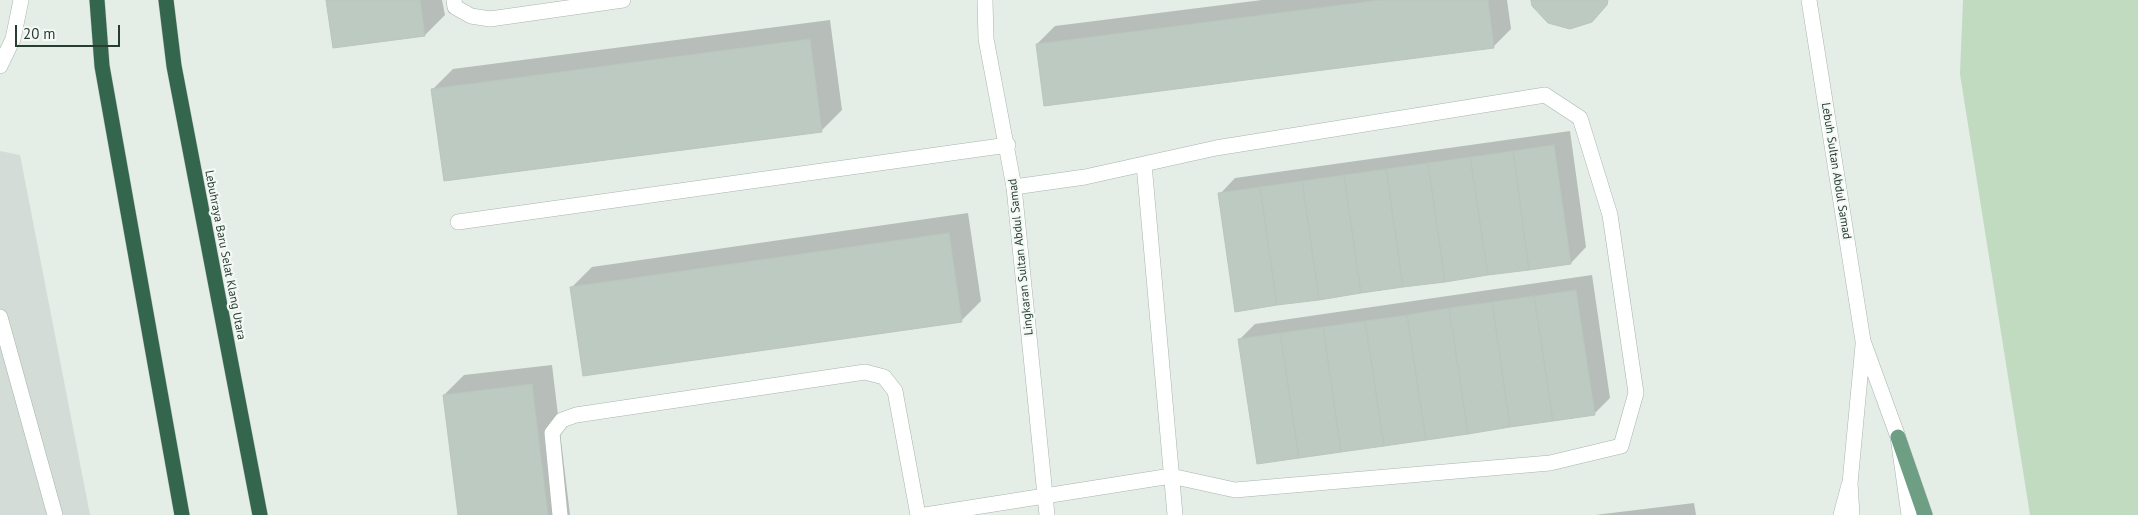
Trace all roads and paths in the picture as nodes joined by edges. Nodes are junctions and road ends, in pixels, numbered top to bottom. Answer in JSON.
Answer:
{"nodes":[{"id":1,"x":21,"y":0,"type":"edge"},
{"id":2,"x":97,"y":0,"type":"edge"},
{"id":3,"x":166,"y":0,"type":"edge"},
{"id":4,"x":623,"y":0,"type":"edge"},
{"id":5,"x":986,"y":0,"type":"edge"},
{"id":6,"x":1809,"y":0,"type":"edge"},
{"id":7,"x":455,"y":4,"type":"edge"},
{"id":8,"x":542,"y":6,"type":"edge"},
{"id":9,"x":0,"y":66,"type":"edge"},
{"id":10,"x":1008,"y":145,"type":"junction"},
{"id":11,"x":1144,"y":164,"type":"junction"},
{"id":12,"x":1014,"y":187,"type":"junction"},
{"id":13,"x":458,"y":222,"type":"dead end"},
{"id":14,"x":0,"y":317,"type":"edge"},
{"id":15,"x":1863,"y":341,"type":"junction"},
{"id":16,"x":4,"y":347,"type":"edge"},
{"id":17,"x":1898,"y":437,"type":"junction"},
{"id":18,"x":1171,"y":476,"type":"junction"},
{"id":19,"x":1850,"y":483,"type":"junction"},
{"id":20,"x":1044,"y":496,"type":"junction"},
{"id":21,"x":55,"y":515,"type":"edge"},
{"id":22,"x":182,"y":515,"type":"edge"},
{"id":23,"x":260,"y":515,"type":"edge"},
{"id":24,"x":560,"y":515,"type":"edge"},
{"id":25,"x":918,"y":515,"type":"edge"},
{"id":26,"x":925,"y":515,"type":"edge"},
{"id":27,"x":1047,"y":515,"type":"edge"},
{"id":28,"x":1175,"y":515,"type":"edge"},
{"id":29,"x":1841,"y":515,"type":"edge"},
{"id":30,"x":1852,"y":515,"type":"edge"},
{"id":31,"x":1908,"y":515,"type":"edge"},
{"id":32,"x":1925,"y":515,"type":"edge"}],
"edges":[{"from":1,"to":9,"type":"street"},
{"from":2,"to":22,"type":"highway"},
{"from":3,"to":23,"type":"highway","name":"Lebuhraya Baru Selat Klang Utara"},
{"from":4,"to":8,"type":"street"},
{"from":5,"to":10,"type":"street","name":"Lingkaran Sultan Abdul Samad"},
{"from":6,"to":15,"type":"street","name":"Lebuh Sultan Abdul Samad"},
{"from":7,"to":8,"type":"street"},
{"from":10,"to":12,"type":"street","name":"Lingkaran Sultan Abdul Samad"},
{"from":10,"to":13,"type":"street"},
{"from":11,"to":12,"type":"street"},
{"from":11,"to":18,"type":"street"},
{"from":11,"to":18,"type":"street"},
{"from":12,"to":20,"type":"street","name":"Lingkaran Sultan Abdul Samad"},
{"from":14,"to":16,"type":"street"},
{"from":15,"to":17,"type":"street","name":"Lebuh Sultan Abdul Samad"},
{"from":15,"to":19,"type":"street","name":"Lebuh Sultan Abdul Samad"},
{"from":16,"to":21,"type":"street"},
{"from":17,"to":31,"type":"street","name":"Lebuh Sultan Abdul Samad"},
{"from":17,"to":32,"type":"main road"},
{"from":18,"to":20,"type":"street"},
{"from":18,"to":28,"type":"street"},
{"from":19,"to":29,"type":"street"},
{"from":19,"to":30,"type":"street","name":"Lebuh Sultan Abdul Samad"},
{"from":20,"to":26,"type":"street"},
{"from":20,"to":27,"type":"street","name":"Lingkaran Sultan Abdul Samad"},
{"from":24,"to":25,"type":"street"}]}
